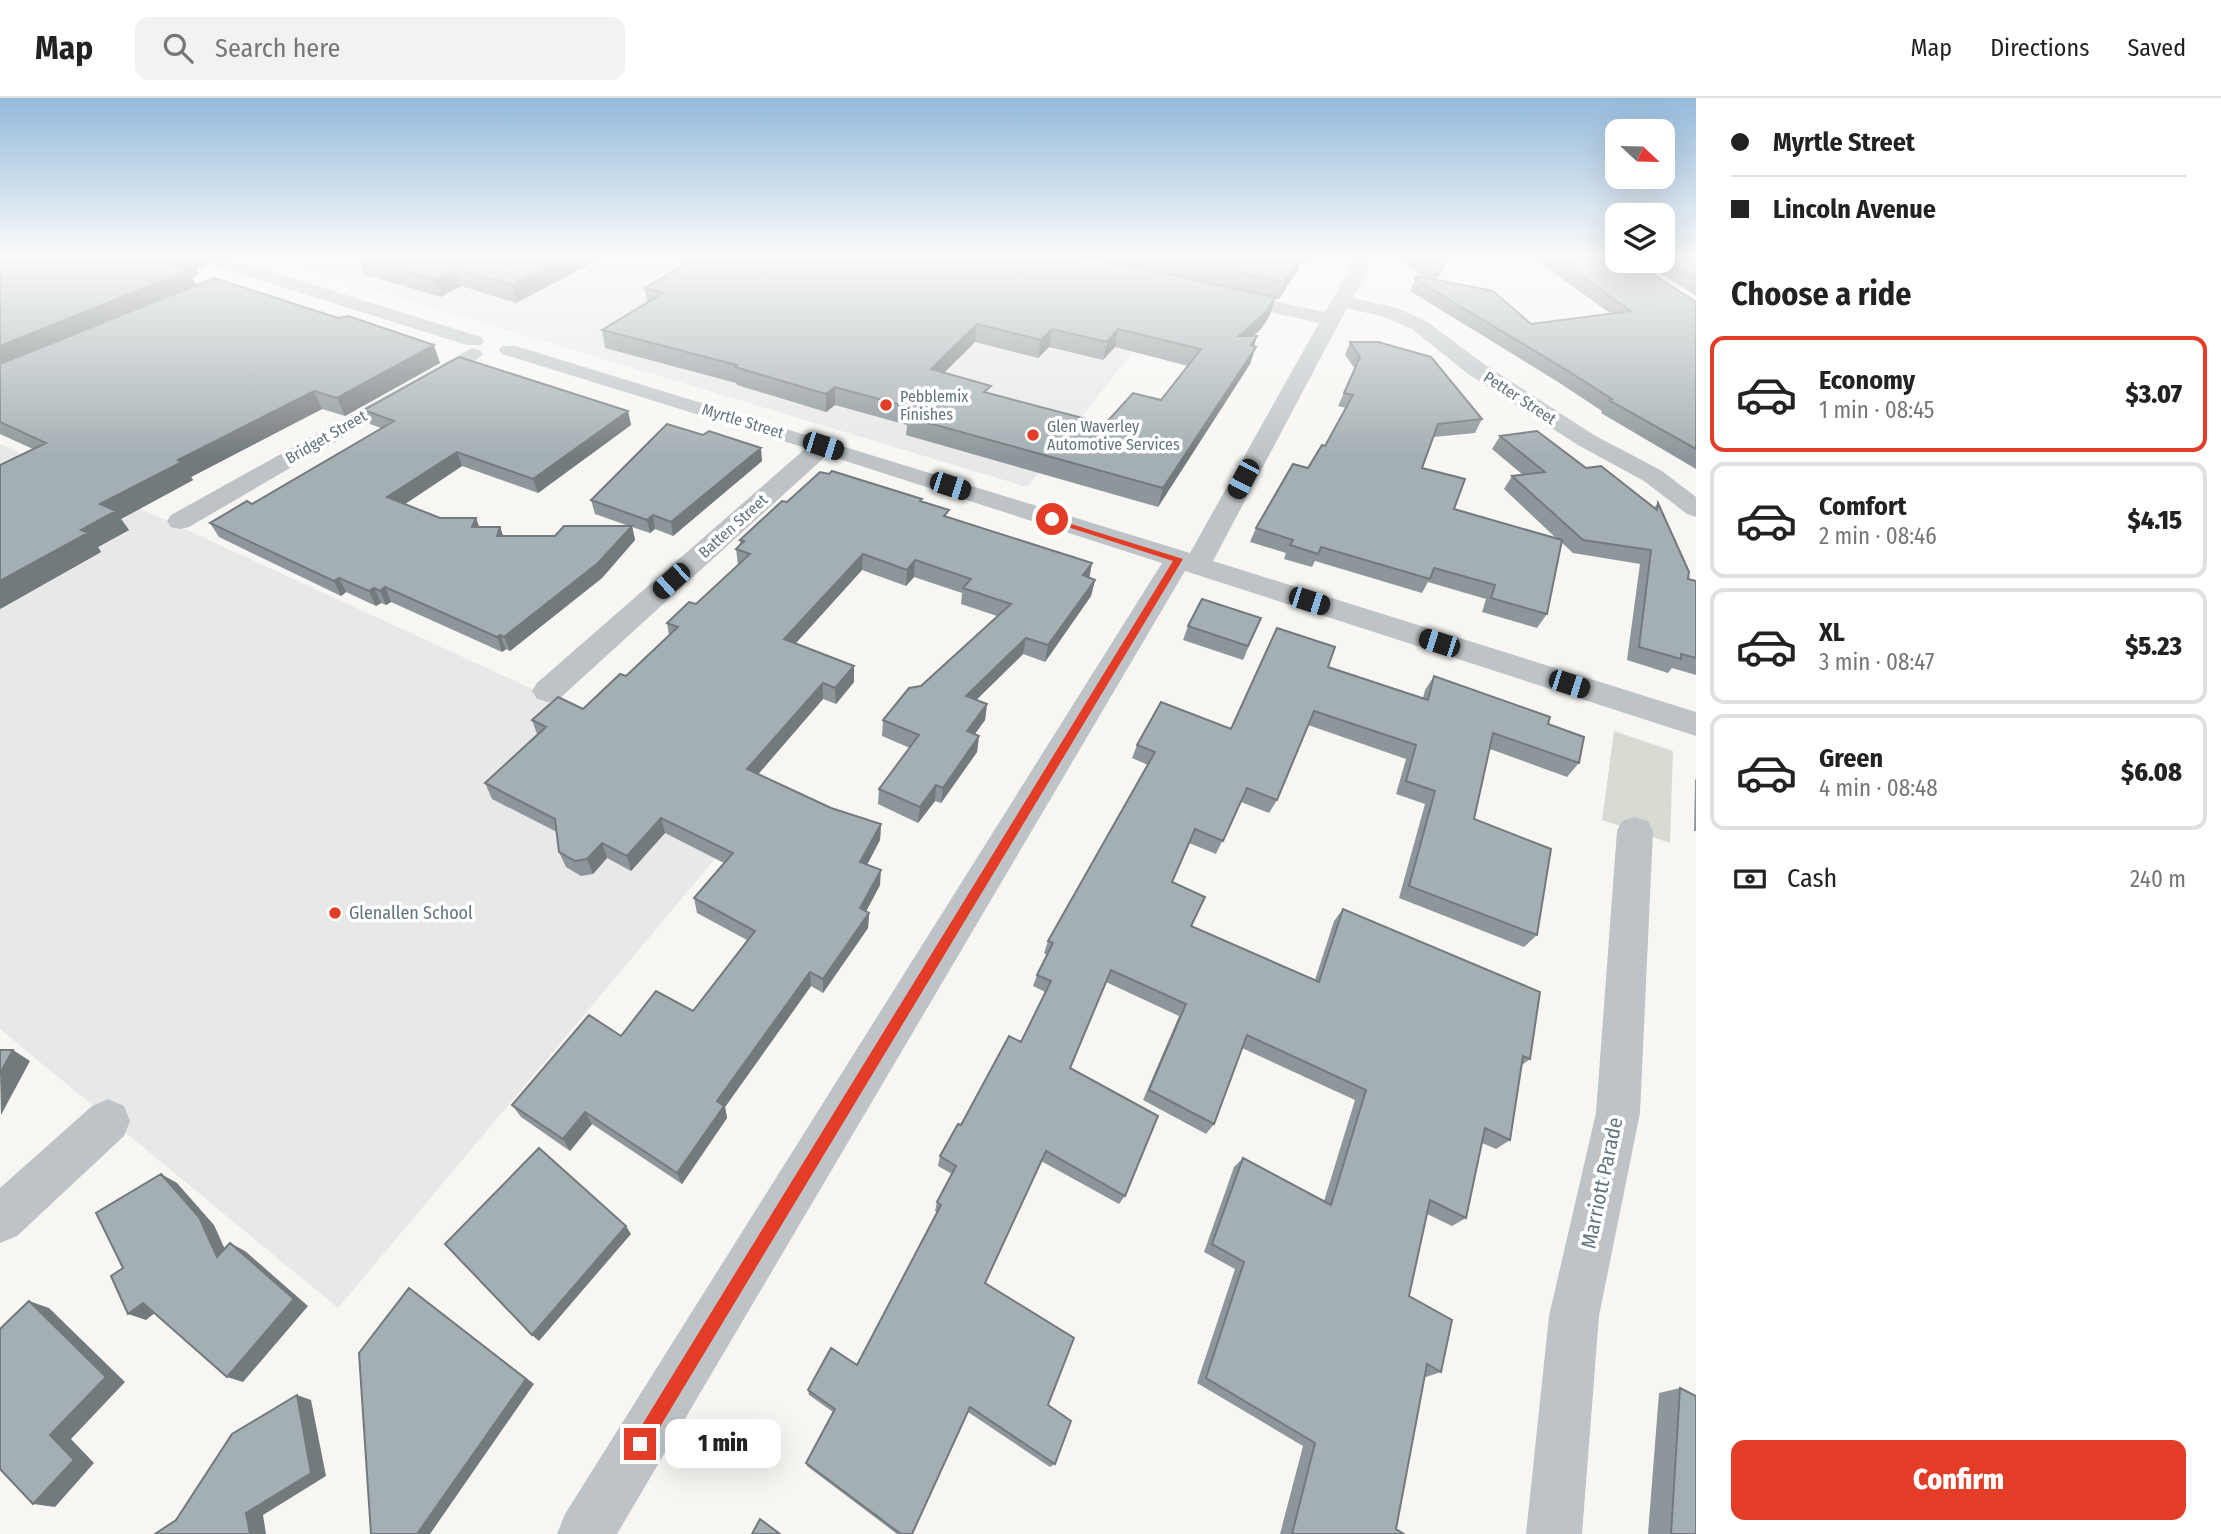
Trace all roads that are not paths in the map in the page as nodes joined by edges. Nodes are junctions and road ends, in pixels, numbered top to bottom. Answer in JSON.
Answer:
{"nodes":[{"id":1,"x":401,"y":323,"type":"edge"},
{"id":2,"x":1326,"y":323,"type":"edge"},
{"id":3,"x":1413,"y":323,"type":"edge"},
{"id":4,"x":473,"y":348,"type":"junction"},
{"id":5,"x":823,"y":446,"type":"junction"},
{"id":6,"x":1696,"y":509,"type":"edge"},
{"id":7,"x":180,"y":521,"type":"dead end"},
{"id":8,"x":1188,"y":562,"type":"junction"},
{"id":9,"x":548,"y":691,"type":"dead end"},
{"id":10,"x":1696,"y":724,"type":"edge"},
{"id":11,"x":1635,"y":831,"type":"dead end"},
{"id":12,"x":108,"y":1121,"type":"dead end"},
{"id":13,"x":0,"y":1219,"type":"edge"},
{"id":14,"x":585,"y":1534,"type":"edge"},
{"id":15,"x":1554,"y":1534,"type":"edge"}],
"edges":[{"from":1,"to":4,"type":"street"},
{"from":2,"to":8,"type":"street"},
{"from":3,"to":6,"type":"street","name":"Petter Street"},
{"from":4,"to":5,"type":"street","name":"Myrtle Street"},
{"from":4,"to":7,"type":"street","name":"Bridget Street"},
{"from":5,"to":8,"type":"street","name":"Myrtle Street"},
{"from":5,"to":9,"type":"street","name":"Batten Street"},
{"from":8,"to":10,"type":"street","name":"Myrtle Street"},
{"from":8,"to":14,"type":"street"},
{"from":11,"to":15,"type":"street","name":"Marriott Parade"},
{"from":12,"to":13,"type":"street"}]}
